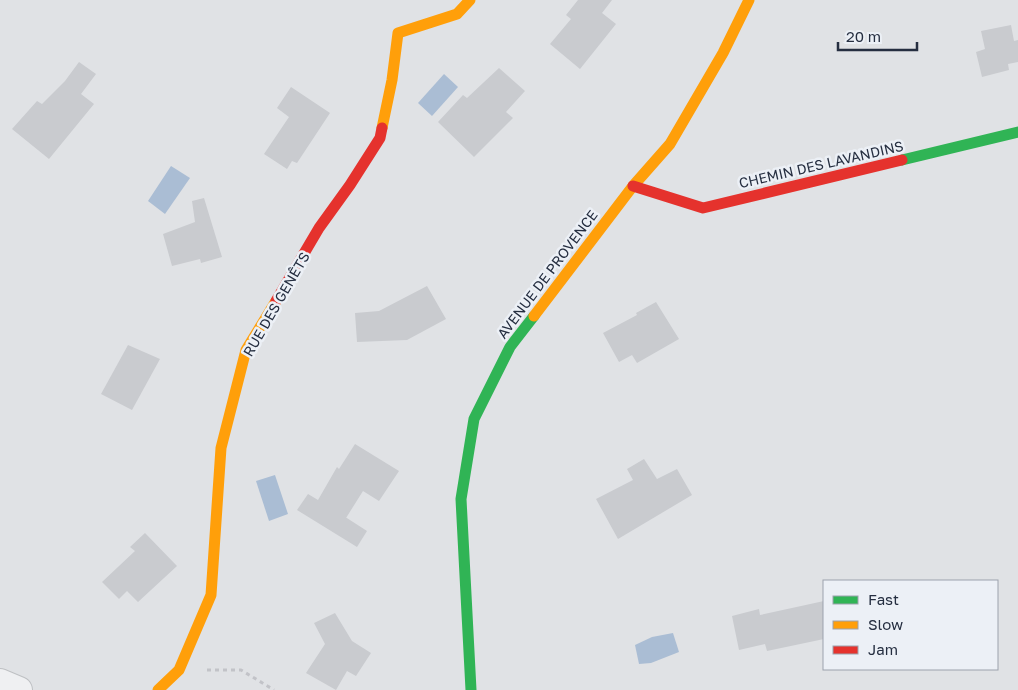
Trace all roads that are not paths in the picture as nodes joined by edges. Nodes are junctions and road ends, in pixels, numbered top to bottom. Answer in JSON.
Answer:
{"nodes":[{"id":1,"x":470,"y":0,"type":"edge"},
{"id":2,"x":749,"y":0,"type":"edge"},
{"id":3,"x":1018,"y":132,"type":"edge"},
{"id":4,"x":633,"y":186,"type":"junction"},
{"id":5,"x":0,"y":682,"type":"edge"},
{"id":6,"x":19,"y":690,"type":"edge"},
{"id":7,"x":158,"y":690,"type":"edge"},
{"id":8,"x":471,"y":690,"type":"edge"}],
"edges":[{"from":1,"to":7,"type":"street","name":"RUE DES GENÊTS"},
{"from":2,"to":4,"type":"street","name":"AVENUE DE PROVENCE"},
{"from":3,"to":4,"type":"street","name":"CHEMIN DES LAVANDINS"},
{"from":4,"to":8,"type":"street","name":"AVENUE DE PROVENCE"},
{"from":5,"to":6,"type":"street"}]}
